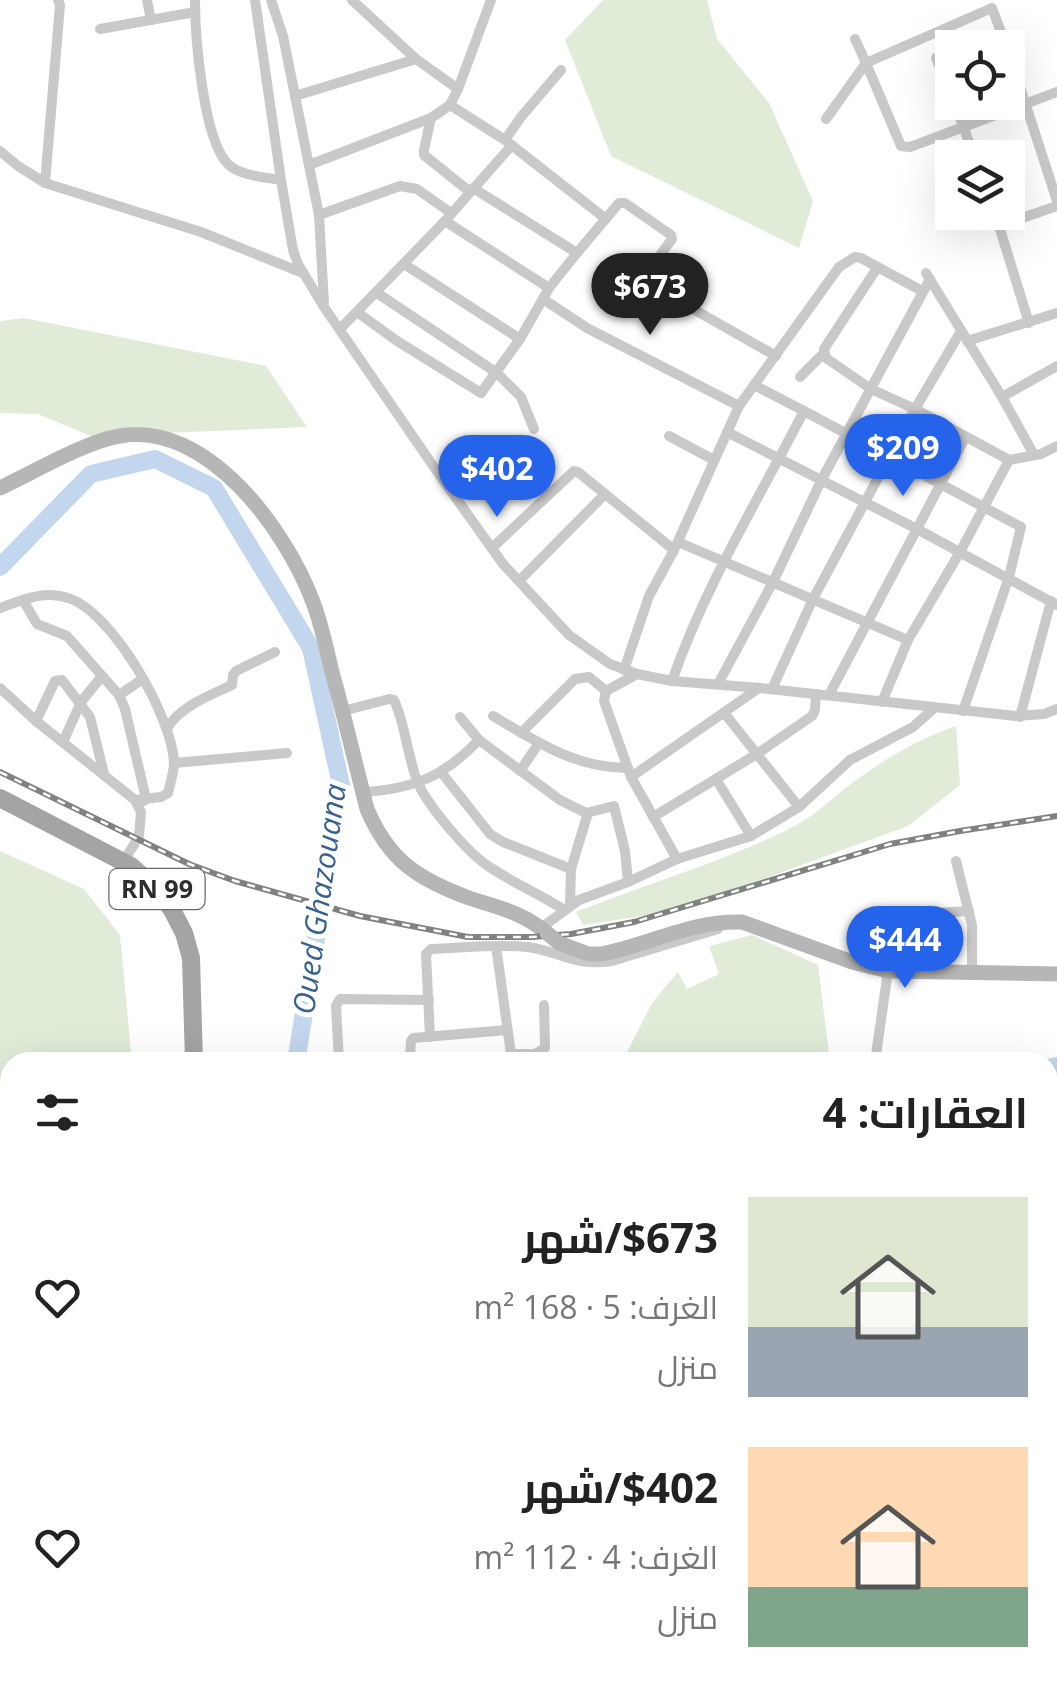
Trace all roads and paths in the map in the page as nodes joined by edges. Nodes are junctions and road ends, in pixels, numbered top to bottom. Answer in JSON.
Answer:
{"nodes":[{"id":1,"x":58,"y":0,"type":"edge"},
{"id":2,"x":147,"y":0,"type":"edge"},
{"id":3,"x":255,"y":0,"type":"edge"},
{"id":4,"x":272,"y":0,"type":"edge"},
{"id":5,"x":352,"y":0,"type":"edge"},
{"id":6,"x":492,"y":0,"type":"edge"},
{"id":7,"x":991,"y":4,"type":"edge"},
{"id":8,"x":195,"y":6,"type":"edge"},
{"id":9,"x":151,"y":20,"type":"junction"},
{"id":10,"x":100,"y":29,"type":"dead end"},
{"id":11,"x":1000,"y":30,"type":"edge"},
{"id":12,"x":854,"y":39,"type":"dead end"},
{"id":13,"x":416,"y":58,"type":"junction"},
{"id":14,"x":866,"y":63,"type":"junction"},
{"id":15,"x":561,"y":70,"type":"dead end"},
{"id":16,"x":458,"y":90,"type":"junction"},
{"id":17,"x":1057,"y":92,"type":"edge"},
{"id":18,"x":295,"y":96,"type":"junction"},
{"id":19,"x":1025,"y":101,"type":"edge"},
{"id":20,"x":1026,"y":104,"type":"junction"},
{"id":21,"x":450,"y":105,"type":"junction"},
{"id":22,"x":431,"y":118,"type":"junction"},
{"id":23,"x":826,"y":119,"type":"dead end"},
{"id":24,"x":961,"y":120,"type":"edge"},
{"id":25,"x":964,"y":127,"type":"junction"},
{"id":26,"x":968,"y":140,"type":"edge"},
{"id":27,"x":508,"y":143,"type":"junction"},
{"id":28,"x":0,"y":150,"type":"edge"},
{"id":29,"x":309,"y":165,"type":"junction"},
{"id":30,"x":280,"y":180,"type":"junction"},
{"id":31,"x":45,"y":183,"type":"junction"},
{"id":32,"x":471,"y":190,"type":"junction"},
{"id":33,"x":1057,"y":203,"type":"edge"},
{"id":34,"x":319,"y":215,"type":"junction"},
{"id":35,"x":1025,"y":216,"type":"edge"},
{"id":36,"x":448,"y":217,"type":"junction"},
{"id":37,"x":606,"y":219,"type":"junction"},
{"id":38,"x":1000,"y":230,"type":"edge"},
{"id":39,"x":576,"y":253,"type":"junction"},
{"id":40,"x":404,"y":264,"type":"junction"},
{"id":41,"x":877,"y":268,"type":"junction"},
{"id":42,"x":304,"y":274,"type":"junction"},
{"id":43,"x":922,"y":291,"type":"junction"},
{"id":44,"x":377,"y":292,"type":"junction"},
{"id":45,"x":546,"y":294,"type":"junction"},
{"id":46,"x":324,"y":306,"type":"junction"},
{"id":47,"x":356,"y":312,"type":"junction"},
{"id":48,"x":1057,"y":313,"type":"edge"},
{"id":49,"x":1029,"y":323,"type":"junction"},
{"id":50,"x":340,"y":329,"type":"junction"},
{"id":51,"x":964,"y":336,"type":"junction"},
{"id":52,"x":520,"y":339,"type":"junction"},
{"id":53,"x":823,"y":354,"type":"junction"},
{"id":54,"x":776,"y":356,"type":"junction"},
{"id":55,"x":1057,"y":366,"type":"edge"},
{"id":56,"x":497,"y":374,"type":"junction"},
{"id":57,"x":800,"y":377,"type":"dead end"},
{"id":58,"x":754,"y":385,"type":"junction"},
{"id":59,"x":871,"y":389,"type":"junction"},
{"id":60,"x":1002,"y":397,"type":"junction"},
{"id":61,"x":739,"y":406,"type":"junction"},
{"id":62,"x":915,"y":409,"type":"junction"},
{"id":63,"x":804,"y":411,"type":"junction"},
{"id":64,"x":534,"y":429,"type":"dead end"},
{"id":65,"x":727,"y":432,"type":"junction"},
{"id":66,"x":846,"y":433,"type":"junction"},
{"id":67,"x":669,"y":436,"type":"dead end"},
{"id":68,"x":965,"y":438,"type":"junction"},
{"id":69,"x":1057,"y":446,"type":"edge"},
{"id":70,"x":1034,"y":455,"type":"junction"},
{"id":71,"x":889,"y":456,"type":"junction"},
{"id":72,"x":780,"y":457,"type":"junction"},
{"id":73,"x":714,"y":460,"type":"junction"},
{"id":74,"x":1008,"y":460,"type":"junction"},
{"id":75,"x":822,"y":479,"type":"junction"},
{"id":76,"x":941,"y":483,"type":"junction"},
{"id":77,"x":0,"y":488,"type":"edge"},
{"id":78,"x":605,"y":494,"type":"junction"},
{"id":79,"x":865,"y":502,"type":"junction"},
{"id":80,"x":983,"y":506,"type":"junction"},
{"id":81,"x":917,"y":528,"type":"junction"},
{"id":82,"x":676,"y":546,"type":"junction"},
{"id":83,"x":492,"y":548,"type":"junction"},
{"id":84,"x":960,"y":552,"type":"junction"},
{"id":85,"x":725,"y":561,"type":"junction"},
{"id":86,"x":1009,"y":577,"type":"junction"},
{"id":87,"x":519,"y":581,"type":"junction"},
{"id":88,"x":772,"y":582,"type":"junction"},
{"id":89,"x":813,"y":599,"type":"junction"},
{"id":90,"x":24,"y":600,"type":"junction"},
{"id":91,"x":1054,"y":603,"type":"edge"},
{"id":92,"x":0,"y":608,"type":"edge"},
{"id":93,"x":867,"y":622,"type":"junction"},
{"id":94,"x":908,"y":640,"type":"junction"},
{"id":95,"x":275,"y":652,"type":"dead end"},
{"id":96,"x":624,"y":670,"type":"junction"},
{"id":97,"x":637,"y":674,"type":"junction"},
{"id":98,"x":102,"y":676,"type":"junction"},
{"id":99,"x":143,"y":679,"type":"junction"},
{"id":100,"x":672,"y":681,"type":"junction"},
{"id":101,"x":718,"y":684,"type":"junction"},
{"id":102,"x":0,"y":688,"type":"edge"},
{"id":103,"x":766,"y":688,"type":"junction"},
{"id":104,"x":606,"y":691,"type":"junction"},
{"id":105,"x":822,"y":694,"type":"junction"},
{"id":106,"x":119,"y":695,"type":"junction"},
{"id":107,"x":80,"y":702,"type":"junction"},
{"id":108,"x":882,"y":702,"type":"junction"},
{"id":109,"x":934,"y":708,"type":"junction"},
{"id":110,"x":1057,"y":709,"type":"edge"},
{"id":111,"x":963,"y":711,"type":"junction"},
{"id":112,"x":343,"y":712,"type":"junction"},
{"id":113,"x":726,"y":714,"type":"junction"},
{"id":114,"x":493,"y":716,"type":"dead end"},
{"id":115,"x":460,"y":717,"type":"dead end"},
{"id":116,"x":1020,"y":717,"type":"junction"},
{"id":117,"x":36,"y":722,"type":"junction"},
{"id":118,"x":167,"y":729,"type":"junction"},
{"id":119,"x":521,"y":732,"type":"junction"},
{"id":120,"x":479,"y":740,"type":"junction"},
{"id":121,"x":63,"y":742,"type":"junction"},
{"id":122,"x":539,"y":743,"type":"junction"},
{"id":123,"x":287,"y":753,"type":"dead end"},
{"id":124,"x":757,"y":754,"type":"junction"},
{"id":125,"x":174,"y":763,"type":"junction"},
{"id":126,"x":520,"y":770,"type":"junction"},
{"id":127,"x":440,"y":772,"type":"junction"},
{"id":128,"x":629,"y":773,"type":"junction"},
{"id":129,"x":104,"y":774,"type":"junction"},
{"id":130,"x":716,"y":779,"type":"junction"},
{"id":131,"x":418,"y":784,"type":"junction"},
{"id":132,"x":363,"y":792,"type":"junction"},
{"id":133,"x":0,"y":798,"type":"edge"},
{"id":134,"x":140,"y":801,"type":"junction"},
{"id":135,"x":799,"y":807,"type":"junction"},
{"id":136,"x":586,"y":812,"type":"junction"},
{"id":137,"x":654,"y":817,"type":"junction"},
{"id":138,"x":750,"y":836,"type":"junction"},
{"id":139,"x":677,"y":860,"type":"junction"},
{"id":140,"x":956,"y":861,"type":"dead end"},
{"id":141,"x":122,"y":862,"type":"junction"},
{"id":142,"x":571,"y":868,"type":"junction"},
{"id":143,"x":628,"y":882,"type":"junction"},
{"id":144,"x":561,"y":909,"type":"junction"},
{"id":145,"x":970,"y":910,"type":"junction"},
{"id":146,"x":893,"y":914,"type":"junction"},
{"id":147,"x":862,"y":918,"type":"dead end"},
{"id":148,"x":759,"y":927,"type":"junction"},
{"id":149,"x":549,"y":935,"type":"junction"},
{"id":150,"x":496,"y":946,"type":"junction"},
{"id":151,"x":888,"y":971,"type":"junction"},
{"id":152,"x":972,"y":973,"type":"junction"},
{"id":153,"x":1057,"y":974,"type":"edge"},
{"id":154,"x":429,"y":1000,"type":"junction"},
{"id":155,"x":544,"y":1005,"type":"dead end"},
{"id":156,"x":507,"y":1030,"type":"junction"},
{"id":157,"x":430,"y":1036,"type":"junction"},
{"id":158,"x":194,"y":1052,"type":"edge"},
{"id":159,"x":338,"y":1052,"type":"edge"},
{"id":160,"x":411,"y":1052,"type":"edge"},
{"id":161,"x":510,"y":1052,"type":"edge"},
{"id":162,"x":540,"y":1052,"type":"edge"},
{"id":163,"x":876,"y":1052,"type":"edge"}],
"edges":[{"from":1,"to":31,"type":"street"},
{"from":2,"to":9,"type":"street"},
{"from":3,"to":30,"type":"street"},
{"from":4,"to":18,"type":"street"},
{"from":5,"to":13,"type":"street"},
{"from":6,"to":16,"type":"street"},
{"from":7,"to":11,"type":"street"},
{"from":7,"to":14,"type":"street"},
{"from":8,"to":9,"type":"street"},
{"from":8,"to":30,"type":"street"},
{"from":9,"to":10,"type":"street"},
{"from":12,"to":14,"type":"street"},
{"from":13,"to":16,"type":"street"},
{"from":13,"to":18,"type":"street"},
{"from":14,"to":23,"type":"street"},
{"from":14,"to":25,"type":"street"},
{"from":15,"to":27,"type":"street"},
{"from":16,"to":21,"type":"street"},
{"from":17,"to":20,"type":"street"},
{"from":18,"to":29,"type":"street"},
{"from":19,"to":20,"type":"street"},
{"from":20,"to":25,"type":"street"},
{"from":20,"to":33,"type":"street"},
{"from":21,"to":22,"type":"street"},
{"from":21,"to":27,"type":"street"},
{"from":22,"to":29,"type":"street"},
{"from":22,"to":32,"type":"street"},
{"from":24,"to":25,"type":"street"},
{"from":25,"to":26,"type":"street"},
{"from":27,"to":32,"type":"street"},
{"from":27,"to":37,"type":"street"},
{"from":28,"to":31,"type":"street"},
{"from":29,"to":34,"type":"street"},
{"from":30,"to":42,"type":"street"},
{"from":31,"to":42,"type":"street"},
{"from":32,"to":36,"type":"street"},
{"from":32,"to":39,"type":"street"},
{"from":33,"to":35,"type":"street"},
{"from":34,"to":36,"type":"street"},
{"from":34,"to":46,"type":"street"},
{"from":36,"to":40,"type":"street"},
{"from":36,"to":45,"type":"street"},
{"from":37,"to":39,"type":"street"},
{"from":37,"to":54,"type":"street"},
{"from":38,"to":49,"type":"street"},
{"from":39,"to":45,"type":"street"},
{"from":40,"to":44,"type":"street"},
{"from":40,"to":52,"type":"street"},
{"from":41,"to":43,"type":"street"},
{"from":41,"to":53,"type":"street"},
{"from":41,"to":54,"type":"street"},
{"from":42,"to":46,"type":"street"},
{"from":43,"to":51,"type":"street"},
{"from":43,"to":59,"type":"street"},
{"from":44,"to":47,"type":"street"},
{"from":44,"to":56,"type":"street"},
{"from":45,"to":52,"type":"street"},
{"from":45,"to":61,"type":"street"},
{"from":46,"to":50,"type":"street"},
{"from":47,"to":50,"type":"street"},
{"from":47,"to":56,"type":"street"},
{"from":48,"to":49,"type":"street"},
{"from":49,"to":51,"type":"street"},
{"from":50,"to":83,"type":"street"},
{"from":51,"to":60,"type":"street"},
{"from":51,"to":62,"type":"street"},
{"from":52,"to":56,"type":"street"},
{"from":53,"to":57,"type":"street"},
{"from":53,"to":59,"type":"street"},
{"from":54,"to":58,"type":"street"},
{"from":55,"to":60,"type":"street"},
{"from":56,"to":64,"type":"street"},
{"from":58,"to":61,"type":"street"},
{"from":58,"to":63,"type":"street"},
{"from":59,"to":62,"type":"street"},
{"from":59,"to":66,"type":"street"},
{"from":60,"to":70,"type":"street"},
{"from":61,"to":65,"type":"street"},
{"from":62,"to":68,"type":"street"},
{"from":62,"to":71,"type":"street"},
{"from":63,"to":66,"type":"street"},
{"from":63,"to":72,"type":"street"},
{"from":65,"to":72,"type":"street"},
{"from":65,"to":73,"type":"street"},
{"from":66,"to":71,"type":"street"},
{"from":66,"to":75,"type":"street"},
{"from":67,"to":73,"type":"street"},
{"from":68,"to":74,"type":"street"},
{"from":68,"to":76,"type":"street"},
{"from":69,"to":70,"type":"street"},
{"from":70,"to":74,"type":"street"},
{"from":71,"to":76,"type":"street"},
{"from":71,"to":79,"type":"street"},
{"from":72,"to":75,"type":"street"},
{"from":72,"to":85,"type":"street"},
{"from":73,"to":82,"type":"street"},
{"from":74,"to":80,"type":"street"},
{"from":75,"to":79,"type":"street"},
{"from":75,"to":88,"type":"street"},
{"from":76,"to":80,"type":"street"},
{"from":76,"to":81,"type":"street"},
{"from":77,"to":112,"type":"main road"},
{"from":78,"to":82,"type":"street"},
{"from":78,"to":83,"type":"street"},
{"from":78,"to":87,"type":"street"},
{"from":79,"to":81,"type":"street"},
{"from":79,"to":89,"type":"street"},
{"from":80,"to":84,"type":"street"},
{"from":80,"to":86,"type":"street"},
{"from":81,"to":84,"type":"street"},
{"from":81,"to":93,"type":"street"},
{"from":82,"to":85,"type":"street"},
{"from":82,"to":96,"type":"street"},
{"from":83,"to":87,"type":"street"},
{"from":84,"to":86,"type":"street"},
{"from":84,"to":94,"type":"street"},
{"from":85,"to":88,"type":"street"},
{"from":85,"to":100,"type":"street"},
{"from":86,"to":91,"type":"street"},
{"from":86,"to":111,"type":"street"},
{"from":87,"to":96,"type":"street"},
{"from":88,"to":89,"type":"street"},
{"from":88,"to":101,"type":"street"},
{"from":89,"to":93,"type":"street"},
{"from":89,"to":103,"type":"street"},
{"from":90,"to":92,"type":"street"},
{"from":90,"to":98,"type":"street"},
{"from":90,"to":99,"type":"street"},
{"from":91,"to":116,"type":"street"},
{"from":93,"to":94,"type":"street"},
{"from":93,"to":105,"type":"street"},
{"from":94,"to":108,"type":"street"},
{"from":95,"to":118,"type":"street"},
{"from":96,"to":97,"type":"street"},
{"from":97,"to":100,"type":"street"},
{"from":97,"to":104,"type":"street"},
{"from":98,"to":106,"type":"street"},
{"from":98,"to":107,"type":"street"},
{"from":99,"to":106,"type":"street"},
{"from":99,"to":118,"type":"street"},
{"from":100,"to":101,"type":"street"},
{"from":101,"to":103,"type":"street"},
{"from":102,"to":117,"type":"street"},
{"from":103,"to":105,"type":"street"},
{"from":103,"to":113,"type":"street"},
{"from":104,"to":119,"type":"street"},
{"from":104,"to":128,"type":"street"},
{"from":105,"to":108,"type":"street"},
{"from":105,"to":124,"type":"street"},
{"from":106,"to":134,"type":"street"},
{"from":107,"to":117,"type":"street"},
{"from":107,"to":121,"type":"street"},
{"from":107,"to":129,"type":"street"},
{"from":108,"to":109,"type":"street"},
{"from":109,"to":111,"type":"street"},
{"from":109,"to":135,"type":"street"},
{"from":110,"to":116,"type":"street"},
{"from":111,"to":116,"type":"street"},
{"from":112,"to":131,"type":"street"},
{"from":112,"to":132,"type":"main road"},
{"from":113,"to":124,"type":"street"},
{"from":113,"to":128,"type":"street"},
{"from":114,"to":119,"type":"street"},
{"from":115,"to":120,"type":"street"},
{"from":117,"to":121,"type":"street"},
{"from":118,"to":125,"type":"street"},
{"from":119,"to":122,"type":"street"},
{"from":120,"to":126,"type":"street"},
{"from":120,"to":127,"type":"street"},
{"from":121,"to":129,"type":"street"},
{"from":122,"to":126,"type":"street"},
{"from":122,"to":128,"type":"street"},
{"from":123,"to":125,"type":"street"},
{"from":124,"to":130,"type":"street"},
{"from":124,"to":135,"type":"street"},
{"from":125,"to":134,"type":"street"},
{"from":126,"to":136,"type":"street"},
{"from":127,"to":131,"type":"street"},
{"from":127,"to":142,"type":"street"},
{"from":128,"to":137,"type":"street"},
{"from":129,"to":134,"type":"street"},
{"from":130,"to":137,"type":"street"},
{"from":130,"to":138,"type":"street"},
{"from":131,"to":132,"type":"street"},
{"from":131,"to":144,"type":"street"},
{"from":132,"to":149,"type":"main road"},
{"from":133,"to":141,"type":"main road","number":"RN 99"},
{"from":134,"to":141,"type":"street"},
{"from":135,"to":138,"type":"street"},
{"from":136,"to":142,"type":"street"},
{"from":136,"to":143,"type":"street"},
{"from":137,"to":139,"type":"street"},
{"from":138,"to":139,"type":"street"},
{"from":139,"to":143,"type":"street"},
{"from":140,"to":145,"type":"street"},
{"from":141,"to":158,"type":"main road","number":"RN 99"},
{"from":142,"to":144,"type":"street"},
{"from":143,"to":144,"type":"street"},
{"from":144,"to":149,"type":"street"},
{"from":145,"to":146,"type":"street"},
{"from":145,"to":152,"type":"street"},
{"from":146,"to":147,"type":"street"},
{"from":146,"to":151,"type":"street"},
{"from":148,"to":149,"type":"main road"},
{"from":148,"to":150,"type":"street"},
{"from":148,"to":151,"type":"main road"},
{"from":150,"to":154,"type":"street"},
{"from":150,"to":156,"type":"street"},
{"from":151,"to":152,"type":"main road"},
{"from":151,"to":163,"type":"street"},
{"from":152,"to":153,"type":"main road"},
{"from":154,"to":157,"type":"street"},
{"from":154,"to":159,"type":"street"},
{"from":155,"to":162,"type":"street"},
{"from":156,"to":157,"type":"street"},
{"from":156,"to":161,"type":"street"},
{"from":157,"to":160,"type":"street"}]}
